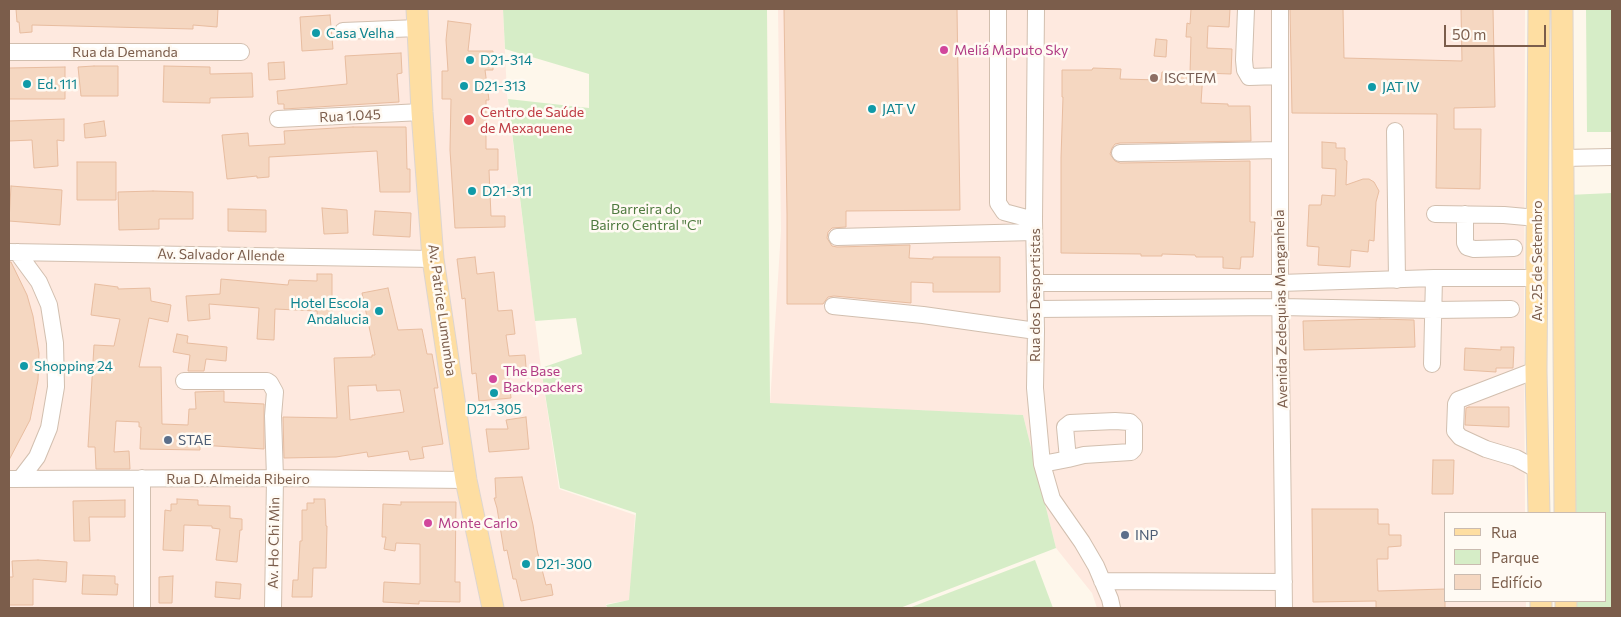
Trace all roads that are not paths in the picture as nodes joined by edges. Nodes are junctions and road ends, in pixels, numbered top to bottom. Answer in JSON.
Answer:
{"nodes":[{"id":1,"x":998,"y":9,"type":"edge"},
{"id":2,"x":1036,"y":9,"type":"edge"},
{"id":3,"x":1246,"y":9,"type":"edge"},
{"id":4,"x":1280,"y":9,"type":"edge"},
{"id":5,"x":1539,"y":9,"type":"edge"},
{"id":6,"x":1562,"y":9,"type":"edge"},
{"id":7,"x":418,"y":18,"type":"edge"},
{"id":8,"x":343,"y":30,"type":"dead end"},
{"id":9,"x":9,"y":52,"type":"edge"},
{"id":10,"x":242,"y":52,"type":"dead end"},
{"id":11,"x":1280,"y":76,"type":"junction"},
{"id":12,"x":422,"y":112,"type":"junction"},
{"id":13,"x":278,"y":119,"type":"dead end"},
{"id":14,"x":1395,"y":131,"type":"dead end"},
{"id":15,"x":1280,"y":150,"type":"junction"},
{"id":16,"x":1120,"y":154,"type":"dead end"},
{"id":17,"x":1612,"y":157,"type":"edge"},
{"id":18,"x":1563,"y":158,"type":"junction"},
{"id":19,"x":1435,"y":214,"type":"dead end"},
{"id":20,"x":1465,"y":214,"type":"junction"},
{"id":21,"x":1537,"y":218,"type":"junction"},
{"id":22,"x":1034,"y":226,"type":"junction"},
{"id":23,"x":837,"y":237,"type":"dead end"},
{"id":24,"x":1514,"y":248,"type":"dead end"},
{"id":25,"x":13,"y":252,"type":"edge"},
{"id":26,"x":433,"y":259,"type":"junction"},
{"id":27,"x":1434,"y":278,"type":"junction"},
{"id":28,"x":1538,"y":278,"type":"junction"},
{"id":29,"x":1397,"y":280,"type":"junction"},
{"id":30,"x":1035,"y":283,"type":"junction"},
{"id":31,"x":1280,"y":283,"type":"junction"},
{"id":32,"x":833,"y":306,"type":"dead end"},
{"id":33,"x":1282,"y":307,"type":"junction"},
{"id":34,"x":1036,"y":309,"type":"junction"},
{"id":35,"x":1511,"y":309,"type":"dead end"},
{"id":36,"x":1433,"y":310,"type":"junction"},
{"id":37,"x":1036,"y":331,"type":"junction"},
{"id":38,"x":1432,"y":364,"type":"dead end"},
{"id":39,"x":1536,"y":370,"type":"junction"},
{"id":40,"x":184,"y":381,"type":"dead end"},
{"id":41,"x":1068,"y":459,"type":"dead end"},
{"id":42,"x":1042,"y":464,"type":"junction"},
{"id":43,"x":1538,"y":470,"type":"junction"},
{"id":44,"x":15,"y":478,"type":"edge"},
{"id":45,"x":142,"y":478,"type":"junction"},
{"id":46,"x":275,"y":478,"type":"junction"},
{"id":47,"x":466,"y":480,"type":"junction"},
{"id":48,"x":1539,"y":512,"type":"edge"},
{"id":49,"x":1566,"y":512,"type":"edge"},
{"id":50,"x":1099,"y":573,"type":"junction"},
{"id":51,"x":1284,"y":582,"type":"junction"},
{"id":52,"x":142,"y":608,"type":"edge"},
{"id":53,"x":273,"y":608,"type":"edge"},
{"id":54,"x":493,"y":608,"type":"edge"},
{"id":55,"x":1112,"y":608,"type":"edge"},
{"id":56,"x":1284,"y":608,"type":"edge"}],
"edges":[{"from":1,"to":22,"type":"street"},
{"from":2,"to":22,"type":"street","name":"Rua dos Desportistas"},
{"from":3,"to":11,"type":"street"},
{"from":4,"to":11,"type":"street","name":"Avenida Zedequias Manganhela"},
{"from":5,"to":21,"type":"main road","name":"Av. 25 de Setembro"},
{"from":6,"to":18,"type":"main road","name":"Av. 25 de Setembro"},
{"from":7,"to":8,"type":"street"},
{"from":7,"to":12,"type":"main road","name":"Av. Patrice Lumumba"},
{"from":9,"to":10,"type":"street","name":"Rua da Demanda"},
{"from":11,"to":15,"type":"street","name":"Avenida Zedequias Manganhela"},
{"from":12,"to":13,"type":"street","name":"Rua 1.045"},
{"from":12,"to":26,"type":"main road","name":"Av. Patrice Lumumba"},
{"from":14,"to":29,"type":"street"},
{"from":15,"to":16,"type":"street"},
{"from":15,"to":31,"type":"street","name":"Avenida Zedequias Manganhela"},
{"from":17,"to":18,"type":"street"},
{"from":18,"to":49,"type":"main road","name":"Av. 25 de Setembro"},
{"from":19,"to":20,"type":"street"},
{"from":20,"to":21,"type":"street"},
{"from":20,"to":24,"type":"street"},
{"from":21,"to":28,"type":"main road","name":"Av. 25 de Setembro"},
{"from":22,"to":23,"type":"street"},
{"from":22,"to":30,"type":"street","name":"Rua dos Desportistas"},
{"from":25,"to":26,"type":"street","name":"Av. Salvador Allende"},
{"from":25,"to":44,"type":"street"},
{"from":26,"to":47,"type":"main road","name":"Av. Patrice Lumumba"},
{"from":27,"to":28,"type":"street"},
{"from":27,"to":29,"type":"street"},
{"from":27,"to":36,"type":"street"},
{"from":28,"to":39,"type":"main road","name":"Av. 25 de Setembro"},
{"from":29,"to":31,"type":"street"},
{"from":30,"to":31,"type":"street"},
{"from":30,"to":34,"type":"street","name":"Rua dos Desportistas"},
{"from":31,"to":33,"type":"street","name":"Avenida Zedequias Manganhela"},
{"from":32,"to":37,"type":"street"},
{"from":33,"to":34,"type":"street"},
{"from":33,"to":36,"type":"street"},
{"from":33,"to":51,"type":"street","name":"Avenida Zedequias Manganhela"},
{"from":34,"to":37,"type":"street","name":"Rua dos Desportistas"},
{"from":35,"to":36,"type":"street"},
{"from":36,"to":38,"type":"street"},
{"from":37,"to":42,"type":"street","name":"Rua dos Desportistas"},
{"from":39,"to":43,"type":"main road","name":"Av. 25 de Setembro"},
{"from":39,"to":43,"type":"street"},
{"from":40,"to":46,"type":"street","name":"Av. Ho Chi Min"},
{"from":41,"to":42,"type":"street"},
{"from":42,"to":50,"type":"street","name":"Rua dos Desportistas"},
{"from":43,"to":48,"type":"main road","name":"Av. 25 de Setembro"},
{"from":44,"to":45,"type":"street","name":"Rua D. Almeida Ribeiro"},
{"from":45,"to":46,"type":"street","name":"Rua D. Almeida Ribeiro"},
{"from":45,"to":52,"type":"street"},
{"from":46,"to":47,"type":"street","name":"Rua D. Almeida Ribeiro"},
{"from":46,"to":53,"type":"street","name":"Av. Ho Chi Min"},
{"from":47,"to":54,"type":"main road","name":"Av. Patrice Lumumba"},
{"from":50,"to":51,"type":"street"},
{"from":50,"to":55,"type":"street","name":"Rua dos Desportistas"},
{"from":51,"to":56,"type":"street","name":"Avenida Zedequias Manganhela"}]}
